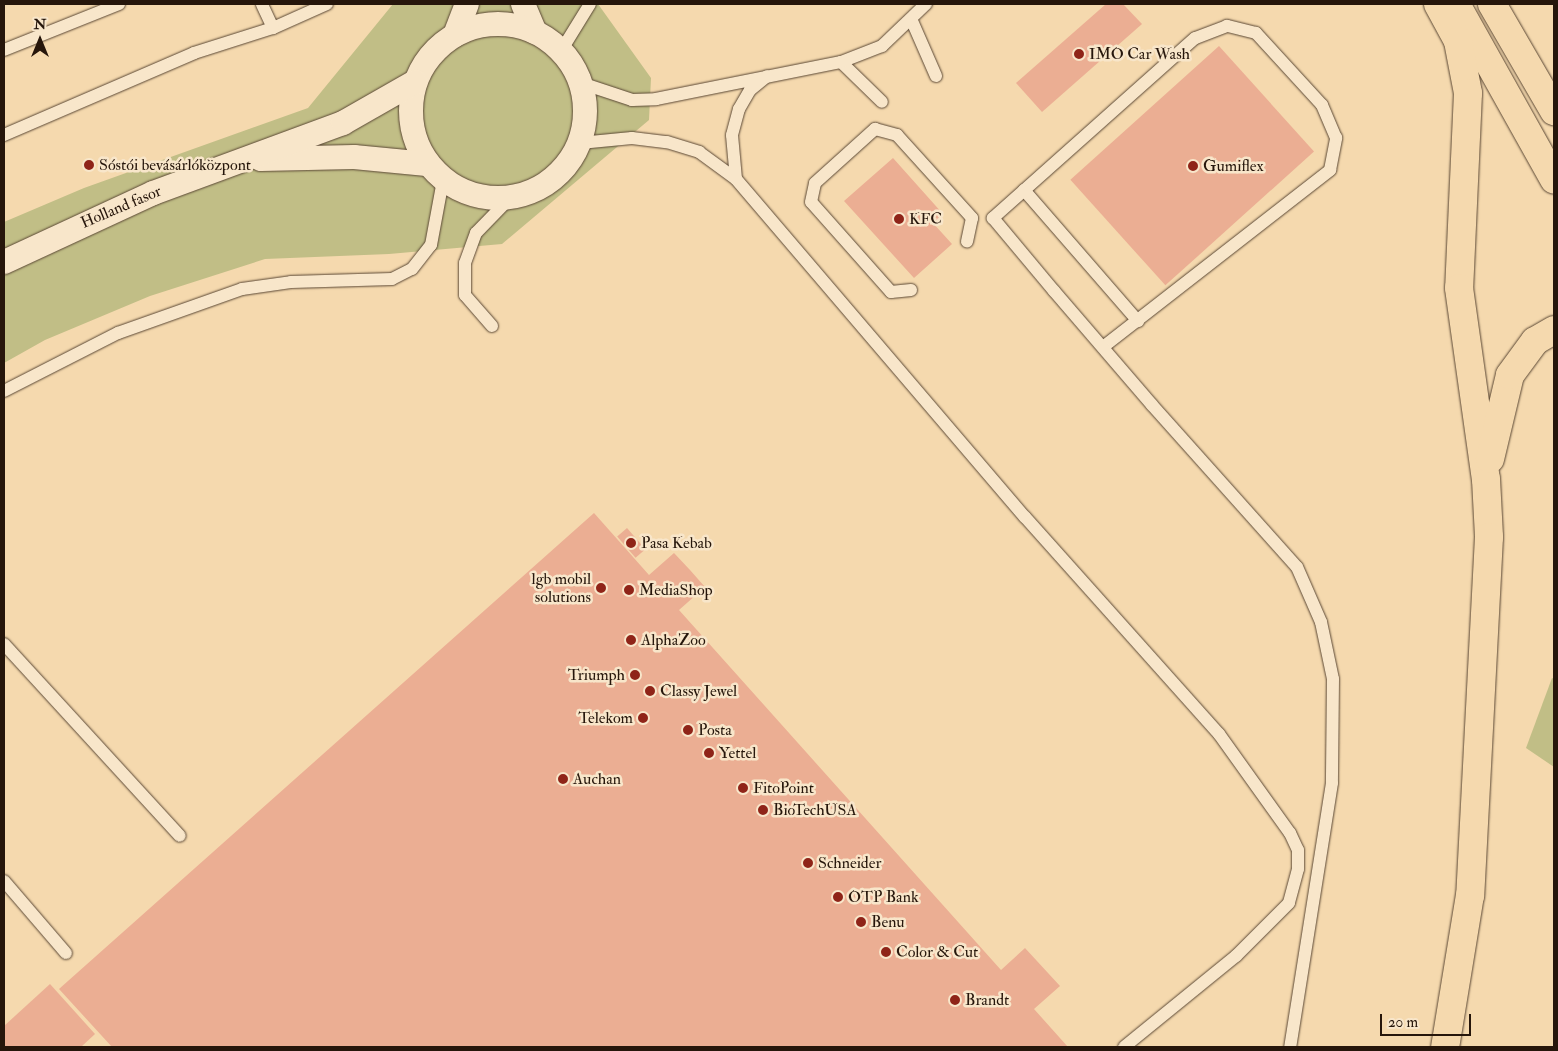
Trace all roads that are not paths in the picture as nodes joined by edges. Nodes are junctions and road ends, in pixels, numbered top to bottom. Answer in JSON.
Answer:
{"nodes":[{"id":1,"x":119,"y":4,"type":"edge"},
{"id":2,"x":262,"y":4,"type":"edge"},
{"id":3,"x":327,"y":4,"type":"edge"},
{"id":4,"x":467,"y":4,"type":"edge"},
{"id":5,"x":523,"y":4,"type":"edge"},
{"id":6,"x":590,"y":4,"type":"edge"},
{"id":7,"x":926,"y":4,"type":"edge"},
{"id":8,"x":1438,"y":4,"type":"edge"},
{"id":9,"x":1456,"y":4,"type":"edge"},
{"id":10,"x":1492,"y":4,"type":"edge"},
{"id":11,"x":912,"y":21,"type":"junction"},
{"id":12,"x":273,"y":28,"type":"junction"},
{"id":13,"x":535,"y":32,"type":"junction"},
{"id":14,"x":454,"y":35,"type":"junction"},
{"id":15,"x":4,"y":50,"type":"edge"},
{"id":16,"x":561,"y":51,"type":"junction"},
{"id":17,"x":841,"y":62,"type":"junction"},
{"id":18,"x":770,"y":74,"type":"junction"},
{"id":19,"x":936,"y":76,"type":"dead end"},
{"id":20,"x":415,"y":82,"type":"junction"},
{"id":21,"x":581,"y":83,"type":"junction"},
{"id":22,"x":882,"y":102,"type":"dead end"},
{"id":23,"x":1554,"y":111,"type":"edge"},
{"id":24,"x":4,"y":135,"type":"edge"},
{"id":25,"x":580,"y":143,"type":"junction"},
{"id":26,"x":242,"y":160,"type":"junction"},
{"id":27,"x":435,"y":172,"type":"junction"},
{"id":28,"x":736,"y":178,"type":"junction"},
{"id":29,"x":1554,"y":179,"type":"edge"},
{"id":30,"x":1024,"y":190,"type":"junction"},
{"id":31,"x":510,"y":198,"type":"junction"},
{"id":32,"x":967,"y":241,"type":"dead end"},
{"id":33,"x":4,"y":262,"type":"edge"},
{"id":34,"x":911,"y":290,"type":"dead end"},
{"id":35,"x":1138,"y":322,"type":"junction"},
{"id":36,"x":492,"y":326,"type":"dead end"},
{"id":37,"x":1554,"y":330,"type":"edge"},
{"id":38,"x":1103,"y":348,"type":"junction"},
{"id":39,"x":4,"y":391,"type":"edge"},
{"id":40,"x":1486,"y":479,"type":"junction"},
{"id":41,"x":4,"y":644,"type":"edge"},
{"id":42,"x":180,"y":836,"type":"dead end"},
{"id":43,"x":4,"y":881,"type":"edge"},
{"id":44,"x":66,"y":953,"type":"dead end"},
{"id":45,"x":1124,"y":1047,"type":"edge"},
{"id":46,"x":1290,"y":1047,"type":"edge"},
{"id":47,"x":1445,"y":1047,"type":"edge"}],
"edges":[{"from":1,"to":15,"type":"lane"},
{"from":2,"to":12,"type":"lane"},
{"from":3,"to":12,"type":"lane"},
{"from":4,"to":14,"type":"street"},
{"from":5,"to":13,"type":"street"},
{"from":6,"to":16,"type":"lane"},
{"from":7,"to":11,"type":"lane"},
{"from":8,"to":40,"type":"main road"},
{"from":9,"to":29,"type":"main road"},
{"from":10,"to":23,"type":"main road"},
{"from":11,"to":17,"type":"lane"},
{"from":11,"to":19,"type":"lane"},
{"from":12,"to":24,"type":"lane"},
{"from":13,"to":14,"type":"street"},
{"from":13,"to":16,"type":"street"},
{"from":14,"to":20,"type":"street"},
{"from":16,"to":21,"type":"street"},
{"from":17,"to":18,"type":"lane"},
{"from":17,"to":22,"type":"lane"},
{"from":18,"to":21,"type":"lane"},
{"from":18,"to":28,"type":"lane"},
{"from":20,"to":26,"type":"street","name":"Holland fasor"},
{"from":20,"to":27,"type":"street"},
{"from":21,"to":25,"type":"street"},
{"from":25,"to":28,"type":"lane"},
{"from":25,"to":31,"type":"street"},
{"from":26,"to":27,"type":"street","name":"Holland fasor"},
{"from":26,"to":33,"type":"street","name":"Holland fasor"},
{"from":27,"to":31,"type":"street"},
{"from":27,"to":39,"type":"lane"},
{"from":28,"to":45,"type":"lane"},
{"from":30,"to":35,"type":"lane"},
{"from":30,"to":35,"type":"lane"},
{"from":30,"to":38,"type":"lane"},
{"from":31,"to":36,"type":"lane"},
{"from":32,"to":34,"type":"lane"},
{"from":35,"to":38,"type":"lane"},
{"from":37,"to":40,"type":"main road"},
{"from":38,"to":46,"type":"lane"},
{"from":40,"to":47,"type":"main road"},
{"from":41,"to":42,"type":"lane"},
{"from":43,"to":44,"type":"lane"}]}
